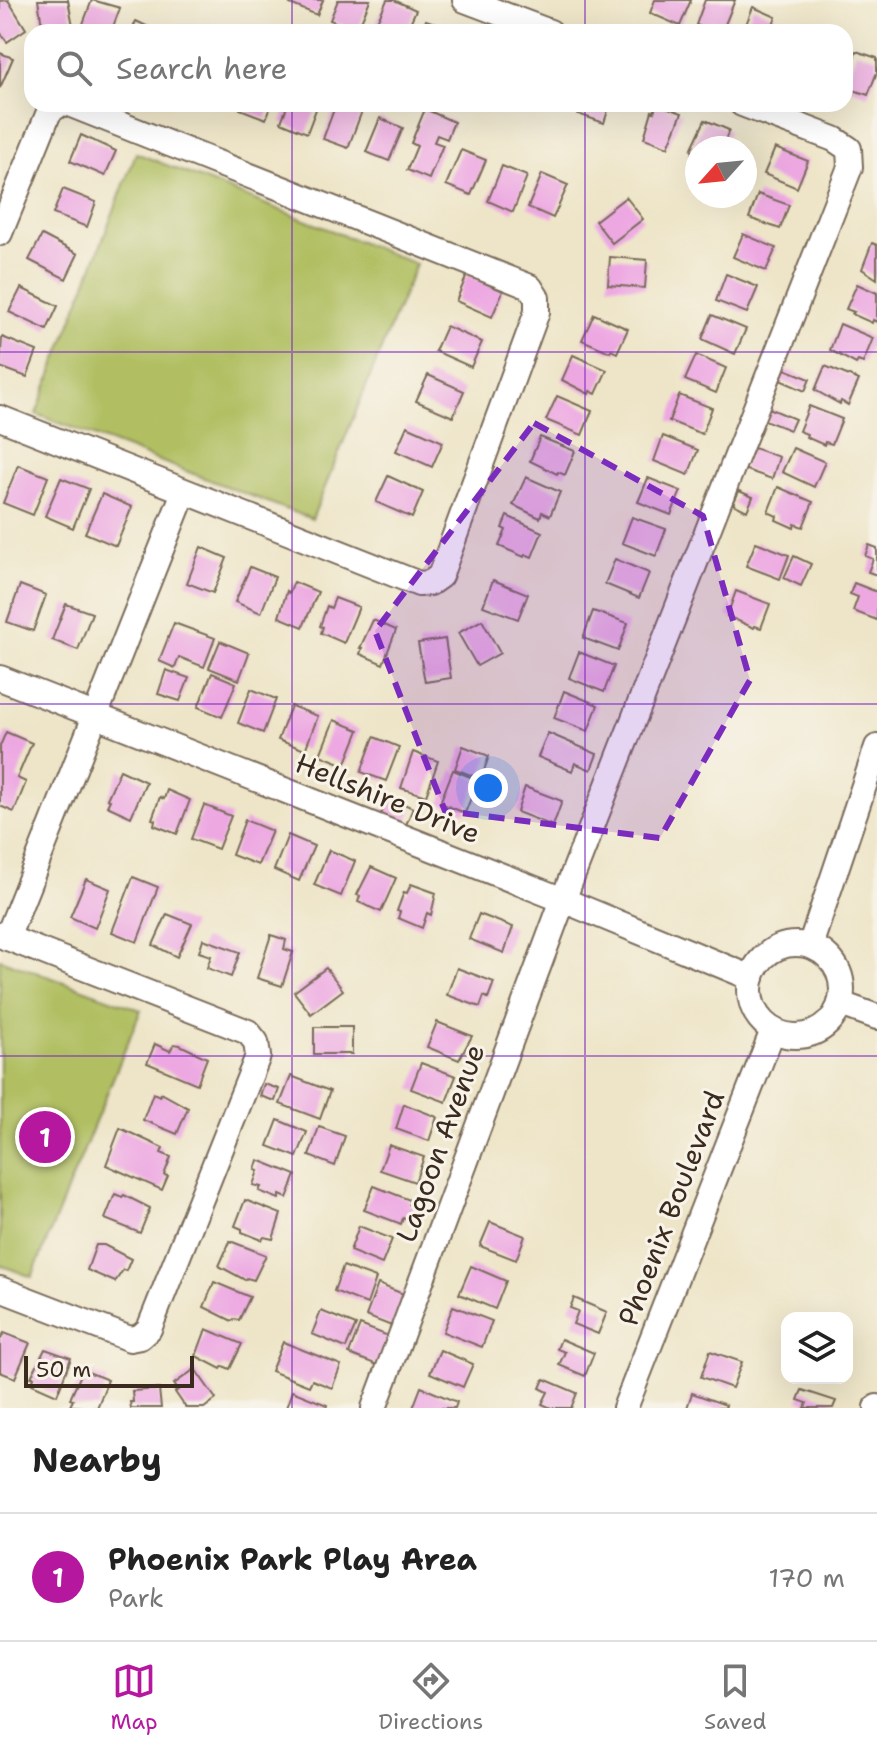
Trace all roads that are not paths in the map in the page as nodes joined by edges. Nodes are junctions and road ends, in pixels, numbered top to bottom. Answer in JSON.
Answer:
{"nodes":[{"id":1,"x":465,"y":0,"type":"edge"},
{"id":2,"x":529,"y":24,"type":"edge"},
{"id":3,"x":49,"y":112,"type":"edge"},
{"id":4,"x":89,"y":112,"type":"edge"},
{"id":5,"x":763,"y":112,"type":"edge"},
{"id":6,"x":0,"y":233,"type":"edge"},
{"id":7,"x":0,"y":418,"type":"edge"},
{"id":8,"x":184,"y":492,"type":"junction"},
{"id":9,"x":0,"y":678,"type":"edge"},
{"id":10,"x":96,"y":714,"type":"junction"},
{"id":11,"x":877,"y":747,"type":"edge"},
{"id":12,"x":563,"y":900,"type":"junction"},
{"id":13,"x":4,"y":936,"type":"edge"},
{"id":14,"x":810,"y":946,"type":"junction"},
{"id":15,"x":752,"y":978,"type":"junction"},
{"id":16,"x":841,"y":1004,"type":"junction"},
{"id":17,"x":877,"y":1017,"type":"edge"},
{"id":18,"x":773,"y":1030,"type":"junction"},
{"id":19,"x":0,"y":1289,"type":"edge"},
{"id":20,"x":374,"y":1408,"type":"edge"},
{"id":21,"x":625,"y":1408,"type":"edge"}],
"edges":[{"from":1,"to":2,"type":"street"},
{"from":3,"to":6,"type":"street"},
{"from":4,"to":8,"type":"street"},
{"from":5,"to":12,"type":"street","name":"Lagoon Avenue"},
{"from":7,"to":8,"type":"street"},
{"from":8,"to":10,"type":"street"},
{"from":9,"to":10,"type":"street","name":"Hellshire Drive"},
{"from":10,"to":12,"type":"street","name":"Hellshire Drive"},
{"from":10,"to":13,"type":"street"},
{"from":11,"to":14,"type":"street"},
{"from":12,"to":15,"type":"street","name":"Hellshire Drive"},
{"from":12,"to":20,"type":"street","name":"Lagoon Avenue"},
{"from":13,"to":19,"type":"street"},
{"from":14,"to":15,"type":"street"},
{"from":14,"to":16,"type":"street"},
{"from":15,"to":18,"type":"street"},
{"from":16,"to":17,"type":"street"},
{"from":16,"to":18,"type":"street"},
{"from":18,"to":21,"type":"street","name":"Phoenix Boulevard"}]}
